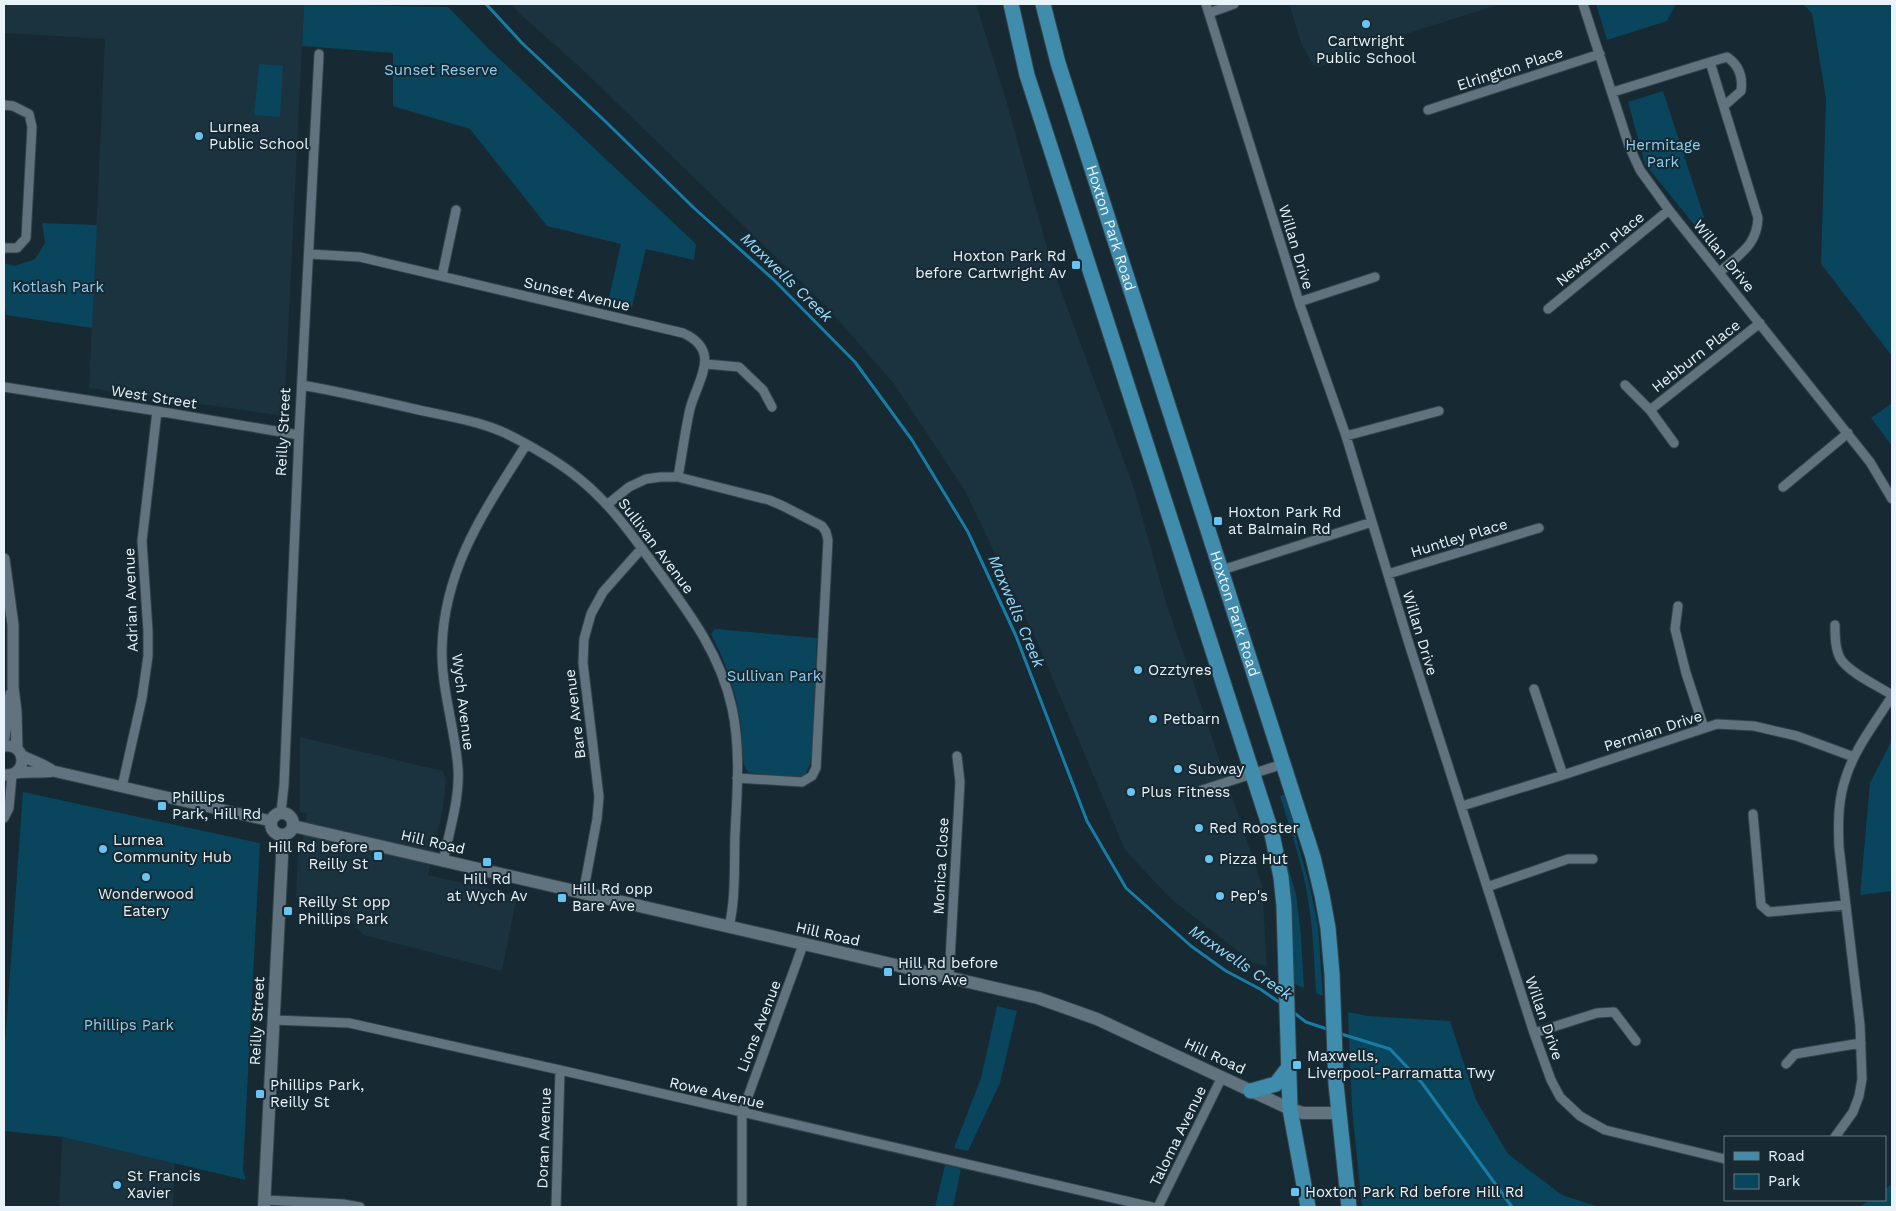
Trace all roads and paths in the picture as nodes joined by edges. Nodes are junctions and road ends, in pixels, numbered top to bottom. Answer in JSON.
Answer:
{"nodes":[{"id":1,"x":1011,"y":4,"type":"edge"},
{"id":2,"x":1043,"y":4,"type":"edge"},
{"id":3,"x":1234,"y":4,"type":"edge"},
{"id":4,"x":1583,"y":4,"type":"edge"},
{"id":5,"x":1207,"y":8,"type":"edge"},
{"id":6,"x":319,"y":54,"type":"dead end"},
{"id":7,"x":1600,"y":54,"type":"junction"},
{"id":8,"x":1710,"y":62,"type":"junction"},
{"id":9,"x":1613,"y":92,"type":"junction"},
{"id":10,"x":4,"y":105,"type":"edge"},
{"id":11,"x":1724,"y":106,"type":"junction"},
{"id":12,"x":1428,"y":110,"type":"dead end"},
{"id":13,"x":456,"y":210,"type":"dead end"},
{"id":14,"x":1669,"y":210,"type":"junction"},
{"id":15,"x":4,"y":248,"type":"edge"},
{"id":16,"x":309,"y":254,"type":"junction"},
{"id":17,"x":1720,"y":272,"type":"junction"},
{"id":18,"x":442,"y":276,"type":"junction"},
{"id":19,"x":1375,"y":277,"type":"dead end"},
{"id":20,"x":1299,"y":302,"type":"junction"},
{"id":21,"x":1548,"y":309,"type":"dead end"},
{"id":22,"x":1760,"y":323,"type":"junction"},
{"id":23,"x":706,"y":364,"type":"junction"},
{"id":24,"x":302,"y":385,"type":"junction"},
{"id":25,"x":1624,"y":385,"type":"dead end"},
{"id":26,"x":4,"y":387,"type":"edge"},
{"id":27,"x":772,"y":407,"type":"dead end"},
{"id":28,"x":1650,"y":410,"type":"junction"},
{"id":29,"x":158,"y":411,"type":"junction"},
{"id":30,"x":1439,"y":411,"type":"dead end"},
{"id":31,"x":1848,"y":433,"type":"junction"},
{"id":32,"x":299,"y":435,"type":"junction"},
{"id":33,"x":1346,"y":436,"type":"junction"},
{"id":34,"x":1674,"y":444,"type":"dead end"},
{"id":35,"x":526,"y":445,"type":"junction"},
{"id":36,"x":678,"y":477,"type":"junction"},
{"id":37,"x":1783,"y":487,"type":"dead end"},
{"id":38,"x":1892,"y":499,"type":"edge"},
{"id":39,"x":608,"y":504,"type":"junction"},
{"id":40,"x":1372,"y":522,"type":"junction"},
{"id":41,"x":1539,"y":528,"type":"dead end"},
{"id":42,"x":642,"y":548,"type":"junction"},
{"id":43,"x":4,"y":559,"type":"edge"},
{"id":44,"x":1222,"y":570,"type":"junction"},
{"id":45,"x":1388,"y":574,"type":"junction"},
{"id":46,"x":1678,"y":606,"type":"dead end"},
{"id":47,"x":1835,"y":626,"type":"dead end"},
{"id":48,"x":13,"y":687,"type":"junction"},
{"id":49,"x":1534,"y":689,"type":"dead end"},
{"id":50,"x":1892,"y":695,"type":"edge"},
{"id":51,"x":1704,"y":728,"type":"junction"},
{"id":52,"x":4,"y":737,"type":"edge"},
{"id":53,"x":4,"y":746,"type":"edge"},
{"id":54,"x":19,"y":752,"type":"junction"},
{"id":55,"x":957,"y":756,"type":"dead end"},
{"id":56,"x":1854,"y":757,"type":"junction"},
{"id":57,"x":1282,"y":764,"type":"junction"},
{"id":58,"x":53,"y":771,"type":"junction"},
{"id":59,"x":11,"y":774,"type":"edge"},
{"id":60,"x":1253,"y":774,"type":"junction"},
{"id":61,"x":1563,"y":775,"type":"junction"},
{"id":62,"x":737,"y":778,"type":"junction"},
{"id":63,"x":122,"y":787,"type":"junction"},
{"id":64,"x":1202,"y":790,"type":"dead end"},
{"id":65,"x":1462,"y":806,"type":"junction"},
{"id":66,"x":281,"y":812,"type":"junction"},
{"id":67,"x":1753,"y":814,"type":"dead end"},
{"id":68,"x":4,"y":818,"type":"edge"},
{"id":69,"x":271,"y":821,"type":"junction"},
{"id":70,"x":293,"y":826,"type":"junction"},
{"id":71,"x":281,"y":835,"type":"junction"},
{"id":72,"x":1593,"y":859,"type":"dead end"},
{"id":73,"x":443,"y":862,"type":"junction"},
{"id":74,"x":1487,"y":886,"type":"junction"},
{"id":75,"x":583,"y":894,"type":"junction"},
{"id":76,"x":1846,"y":905,"type":"junction"},
{"id":77,"x":729,"y":927,"type":"junction"},
{"id":78,"x":803,"y":945,"type":"junction"},
{"id":79,"x":949,"y":978,"type":"junction"},
{"id":80,"x":273,"y":1020,"type":"junction"},
{"id":81,"x":1534,"y":1033,"type":"junction"},
{"id":82,"x":1636,"y":1041,"type":"dead end"},
{"id":83,"x":1861,"y":1043,"type":"junction"},
{"id":84,"x":1786,"y":1064,"type":"dead end"},
{"id":85,"x":1289,"y":1068,"type":"junction"},
{"id":86,"x":560,"y":1070,"type":"junction"},
{"id":87,"x":1222,"y":1077,"type":"junction"},
{"id":88,"x":1251,"y":1091,"type":"junction"},
{"id":89,"x":1290,"y":1109,"type":"junction"},
{"id":90,"x":742,"y":1113,"type":"junction"},
{"id":91,"x":1339,"y":1113,"type":"junction"},
{"id":92,"x":1836,"y":1136,"type":"edge"},
{"id":93,"x":1724,"y":1159,"type":"edge"},
{"id":94,"x":265,"y":1204,"type":"edge"},
{"id":95,"x":360,"y":1207,"type":"edge"},
{"id":96,"x":556,"y":1207,"type":"edge"},
{"id":97,"x":742,"y":1207,"type":"edge"},
{"id":98,"x":1152,"y":1207,"type":"edge"},
{"id":99,"x":1158,"y":1207,"type":"edge"},
{"id":100,"x":1308,"y":1207,"type":"edge"},
{"id":101,"x":1349,"y":1207,"type":"edge"}],
"edges":[{"from":1,"to":60,"type":"main road"},
{"from":2,"to":44,"type":"main road","name":"Hoxton Park Road"},
{"from":3,"to":5,"type":"street"},
{"from":4,"to":7,"type":"street","name":"Willan Drive"},
{"from":5,"to":20,"type":"street","name":"Willan Drive"},
{"from":6,"to":16,"type":"street","name":"Reilly Street"},
{"from":7,"to":9,"type":"street","name":"Willan Drive"},
{"from":7,"to":12,"type":"street","name":"Elrington Place"},
{"from":8,"to":9,"type":"street"},
{"from":8,"to":11,"type":"street"},
{"from":8,"to":11,"type":"street"},
{"from":9,"to":14,"type":"street","name":"Willan Drive"},
{"from":10,"to":15,"type":"street"},
{"from":11,"to":17,"type":"street"},
{"from":13,"to":18,"type":"street"},
{"from":14,"to":17,"type":"street","name":"Willan Drive"},
{"from":14,"to":21,"type":"street","name":"Newstan Place"},
{"from":16,"to":18,"type":"street","name":"Sunset Avenue"},
{"from":16,"to":24,"type":"street","name":"Reilly Street"},
{"from":17,"to":22,"type":"street","name":"Willan Drive"},
{"from":18,"to":23,"type":"street","name":"Sunset Avenue"},
{"from":19,"to":20,"type":"street"},
{"from":20,"to":33,"type":"street","name":"Willan Drive"},
{"from":22,"to":28,"type":"street","name":"Hebburn Place"},
{"from":22,"to":31,"type":"street","name":"Willan Drive"},
{"from":23,"to":27,"type":"street"},
{"from":23,"to":36,"type":"street"},
{"from":24,"to":32,"type":"street","name":"Reilly Street"},
{"from":24,"to":35,"type":"street","name":"Sullivan Avenue"},
{"from":25,"to":28,"type":"street","name":"Hebburn Place"},
{"from":26,"to":29,"type":"street","name":"West Street"},
{"from":28,"to":34,"type":"street","name":"Hebburn Place"},
{"from":29,"to":32,"type":"street","name":"West Street"},
{"from":29,"to":63,"type":"street","name":"Adrian Avenue"},
{"from":30,"to":33,"type":"street"},
{"from":31,"to":37,"type":"street"},
{"from":31,"to":38,"type":"street","name":"Willan Drive"},
{"from":32,"to":66,"type":"street","name":"Reilly Street"},
{"from":33,"to":40,"type":"street","name":"Willan Drive"},
{"from":35,"to":39,"type":"street","name":"Sullivan Avenue"},
{"from":35,"to":73,"type":"street","name":"Wych Avenue"},
{"from":36,"to":39,"type":"street"},
{"from":36,"to":62,"type":"street"},
{"from":39,"to":42,"type":"street","name":"Sullivan Avenue"},
{"from":40,"to":44,"type":"street"},
{"from":40,"to":45,"type":"street","name":"Willan Drive"},
{"from":41,"to":45,"type":"street","name":"Huntley Place"},
{"from":42,"to":62,"type":"street","name":"Sullivan Avenue"},
{"from":42,"to":75,"type":"street","name":"Bare Avenue"},
{"from":43,"to":48,"type":"street"},
{"from":44,"to":57,"type":"main road","name":"Hoxton Park Road"},
{"from":45,"to":65,"type":"street","name":"Willan Drive"},
{"from":46,"to":51,"type":"street"},
{"from":47,"to":50,"type":"street"},
{"from":48,"to":52,"type":"street"},
{"from":48,"to":54,"type":"street"},
{"from":49,"to":61,"type":"street"},
{"from":50,"to":56,"type":"street"},
{"from":51,"to":56,"type":"street","name":"Permian Drive"},
{"from":51,"to":61,"type":"street","name":"Permian Drive"},
{"from":53,"to":54,"type":"street"},
{"from":54,"to":58,"type":"street"},
{"from":54,"to":59,"type":"street"},
{"from":55,"to":79,"type":"street","name":"Monica Close"},
{"from":56,"to":76,"type":"street"},
{"from":57,"to":60,"type":"street"},
{"from":57,"to":91,"type":"main road","name":"Hoxton Park Road"},
{"from":58,"to":59,"type":"street"},
{"from":58,"to":63,"type":"street"},
{"from":59,"to":68,"type":"street"},
{"from":60,"to":64,"type":"street"},
{"from":60,"to":85,"type":"main road"},
{"from":61,"to":65,"type":"street","name":"Permian Drive"},
{"from":62,"to":77,"type":"street","name":"Sullivan Avenue"},
{"from":63,"to":69,"type":"street"},
{"from":65,"to":74,"type":"street","name":"Willan Drive"},
{"from":66,"to":69,"type":"main road"},
{"from":66,"to":70,"type":"main road"},
{"from":67,"to":76,"type":"street"},
{"from":69,"to":71,"type":"main road"},
{"from":70,"to":71,"type":"main road"},
{"from":70,"to":73,"type":"main road","name":"Hill Road"},
{"from":71,"to":80,"type":"main road","name":"Reilly Street"},
{"from":72,"to":74,"type":"street"},
{"from":73,"to":75,"type":"main road","name":"Hill Road"},
{"from":74,"to":81,"type":"street","name":"Willan Drive"},
{"from":75,"to":77,"type":"main road","name":"Hill Road"},
{"from":76,"to":83,"type":"street"},
{"from":77,"to":78,"type":"main road","name":"Hill Road"},
{"from":78,"to":79,"type":"main road","name":"Hill Road"},
{"from":78,"to":90,"type":"street","name":"Lions Avenue"},
{"from":79,"to":87,"type":"main road","name":"Hill Road"},
{"from":80,"to":86,"type":"street","name":"Rowe Avenue"},
{"from":80,"to":94,"type":"main road","name":"Reilly Street"},
{"from":81,"to":82,"type":"street"},
{"from":81,"to":93,"type":"street","name":"Willan Drive"},
{"from":83,"to":84,"type":"street"},
{"from":83,"to":92,"type":"street"},
{"from":85,"to":88,"type":"main road"},
{"from":85,"to":89,"type":"main road"},
{"from":86,"to":90,"type":"street","name":"Rowe Avenue"},
{"from":86,"to":96,"type":"street","name":"Doran Avenue"},
{"from":87,"to":88,"type":"main road","name":"Hill Road"},
{"from":87,"to":99,"type":"street","name":"Taloma Avenue"},
{"from":88,"to":89,"type":"main road","name":"Hill Road"},
{"from":89,"to":91,"type":"main road","name":"Hill Road"},
{"from":89,"to":100,"type":"main road"},
{"from":90,"to":97,"type":"street","name":"Lions Avenue"},
{"from":90,"to":98,"type":"street","name":"Rowe Avenue"},
{"from":91,"to":101,"type":"main road","name":"Hoxton Park Road"},
{"from":94,"to":95,"type":"street"}]}
